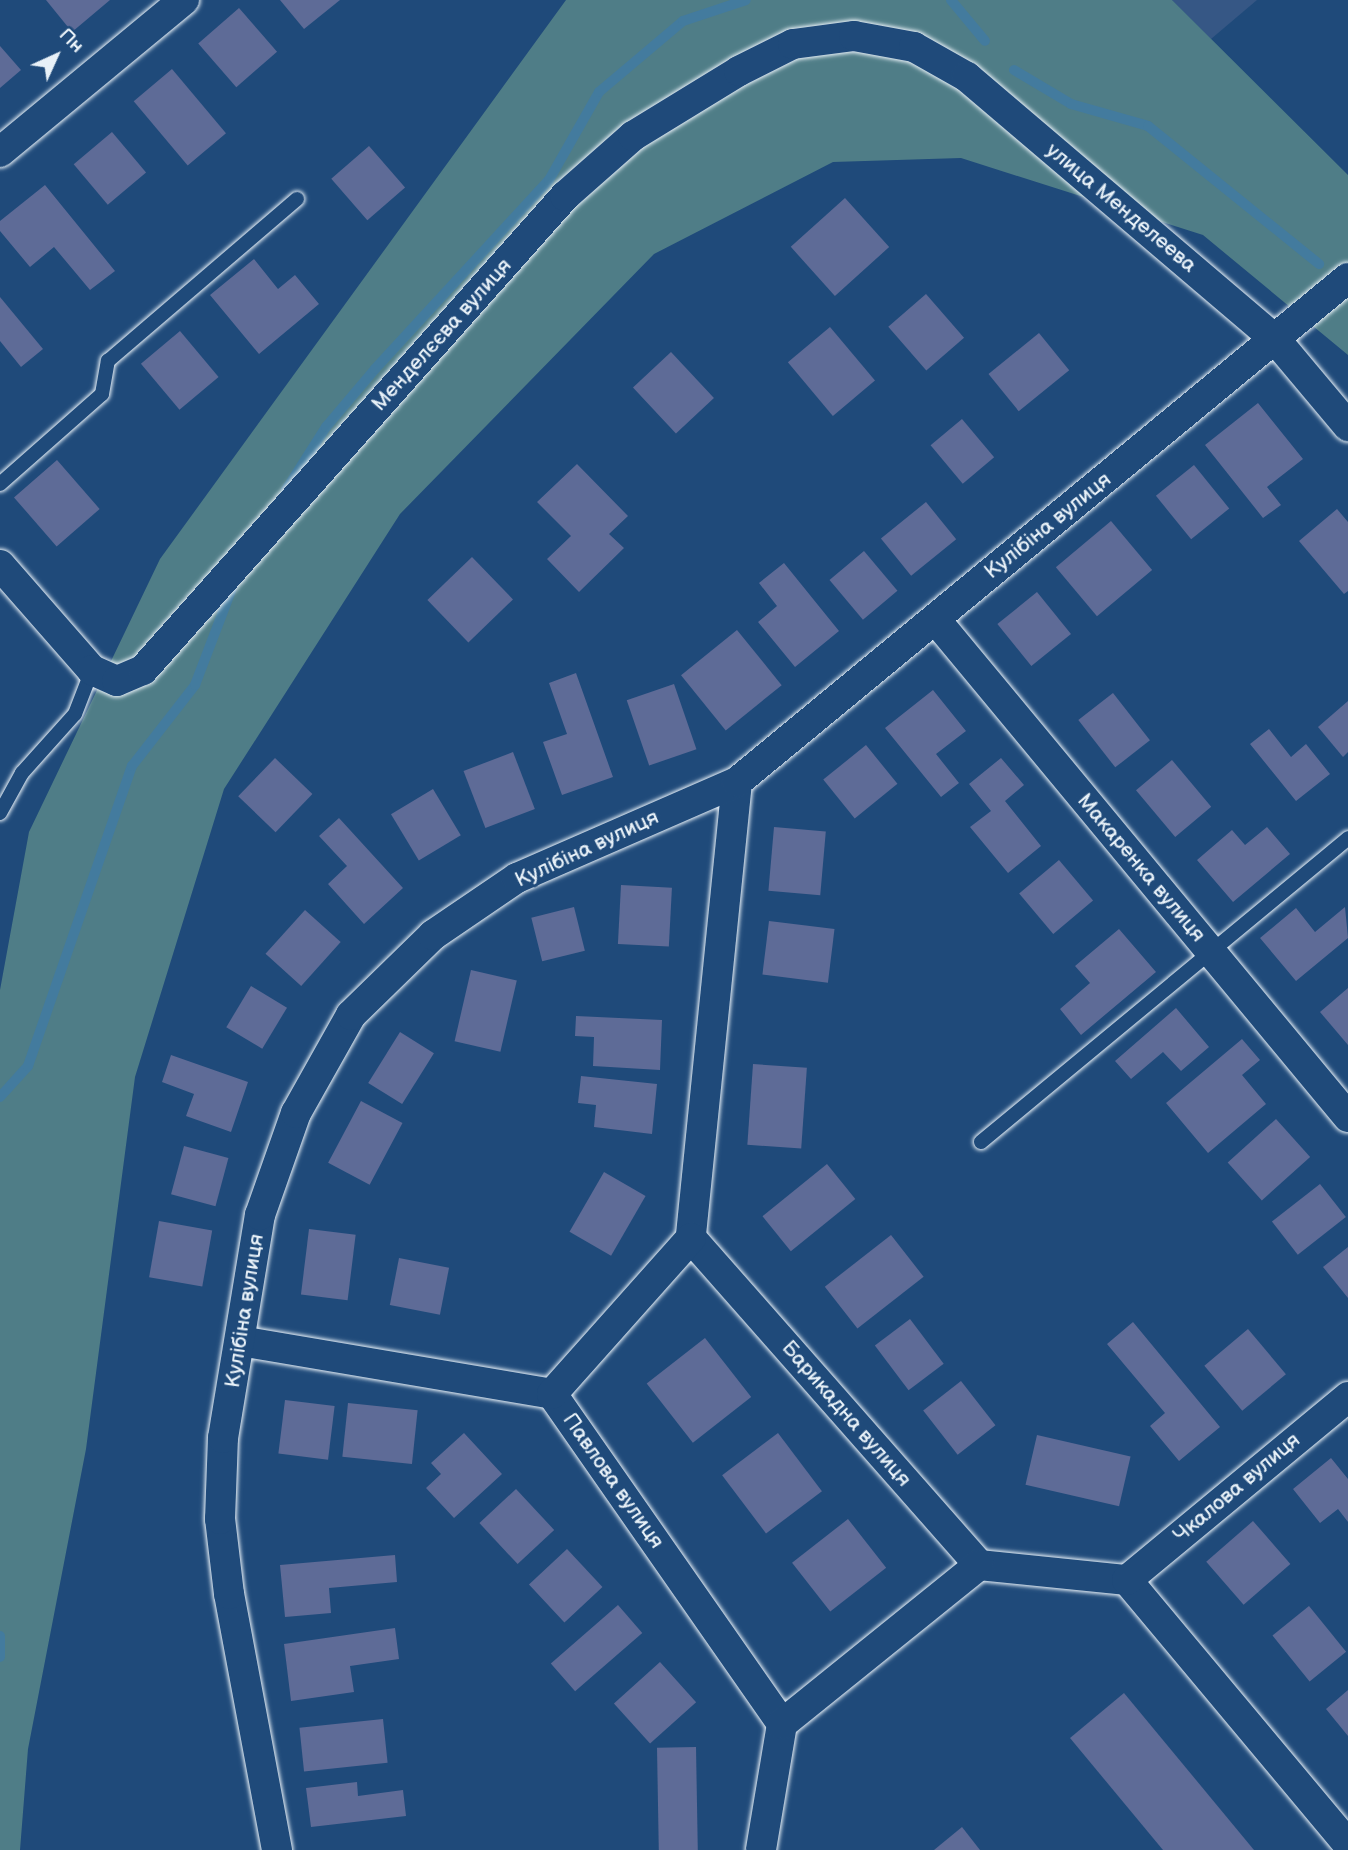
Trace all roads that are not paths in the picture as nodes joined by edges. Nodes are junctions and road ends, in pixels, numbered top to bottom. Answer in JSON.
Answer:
{"nodes":[{"id":1,"x":184,"y":0,"type":"edge"},
{"id":2,"x":967,"y":77,"type":"joint"},
{"id":3,"x":0,"y":152,"type":"edge"},
{"id":4,"x":297,"y":199,"type":"dead end"},
{"id":5,"x":1348,"y":278,"type":"edge"},
{"id":6,"x":1275,"y":339,"type":"junction"},
{"id":7,"x":1348,"y":426,"type":"edge"},
{"id":8,"x":0,"y":484,"type":"edge"},
{"id":9,"x":0,"y":565,"type":"edge"},
{"id":10,"x":935,"y":619,"type":"junction"},
{"id":11,"x":92,"y":670,"type":"junction"},
{"id":12,"x":737,"y":782,"type":"junction"},
{"id":13,"x":0,"y":813,"type":"edge"},
{"id":14,"x":1348,"y":838,"type":"edge"},
{"id":15,"x":1211,"y":952,"type":"junction"},
{"id":16,"x":1348,"y":1117,"type":"edge"},
{"id":17,"x":981,"y":1142,"type":"dead end"},
{"id":18,"x":691,"y":1238,"type":"junction"},
{"id":19,"x":240,"y":1341,"type":"junction"},
{"id":20,"x":552,"y":1394,"type":"junction"},
{"id":21,"x":1348,"y":1397,"type":"edge"},
{"id":22,"x":979,"y":1565,"type":"junction"},
{"id":23,"x":1127,"y":1580,"type":"junction"},
{"id":24,"x":782,"y":1724,"type":"junction"},
{"id":25,"x":1348,"y":1844,"type":"edge"},
{"id":26,"x":277,"y":1850,"type":"edge"},
{"id":27,"x":761,"y":1850,"type":"edge"}],
"edges":[{"from":1,"to":3,"type":"street"},
{"from":2,"to":6,"type":"street","name":"улица Менделеева"},
{"from":2,"to":11,"type":"street","name":"Менделєєва вулиця"},
{"from":4,"to":8,"type":"lane"},
{"from":5,"to":6,"type":"street","name":"Кулібіна вулиця"},
{"from":6,"to":7,"type":"street","name":"улица Менделеева"},
{"from":6,"to":10,"type":"street","name":"Кулібіна вулиця"},
{"from":9,"to":11,"type":"street"},
{"from":10,"to":12,"type":"street","name":"Кулібіна вулиця"},
{"from":10,"to":15,"type":"street","name":"Макаренка вулиця"},
{"from":11,"to":13,"type":"lane"},
{"from":12,"to":18,"type":"street"},
{"from":12,"to":19,"type":"street","name":"Кулібіна вулиця"},
{"from":14,"to":15,"type":"lane"},
{"from":15,"to":16,"type":"street","name":"Макаренка вулиця"},
{"from":15,"to":17,"type":"lane"},
{"from":18,"to":20,"type":"street"},
{"from":18,"to":22,"type":"street","name":"Барикадна вулиця"},
{"from":19,"to":20,"type":"street","name":"Павлова вулиця"},
{"from":19,"to":26,"type":"street","name":"Кулібіна вулиця"},
{"from":20,"to":24,"type":"street","name":"Павлова вулиця"},
{"from":21,"to":23,"type":"street","name":"Чкалова вулиця"},
{"from":22,"to":23,"type":"street"},
{"from":22,"to":24,"type":"street"},
{"from":23,"to":25,"type":"street"},
{"from":24,"to":27,"type":"street"}]}
